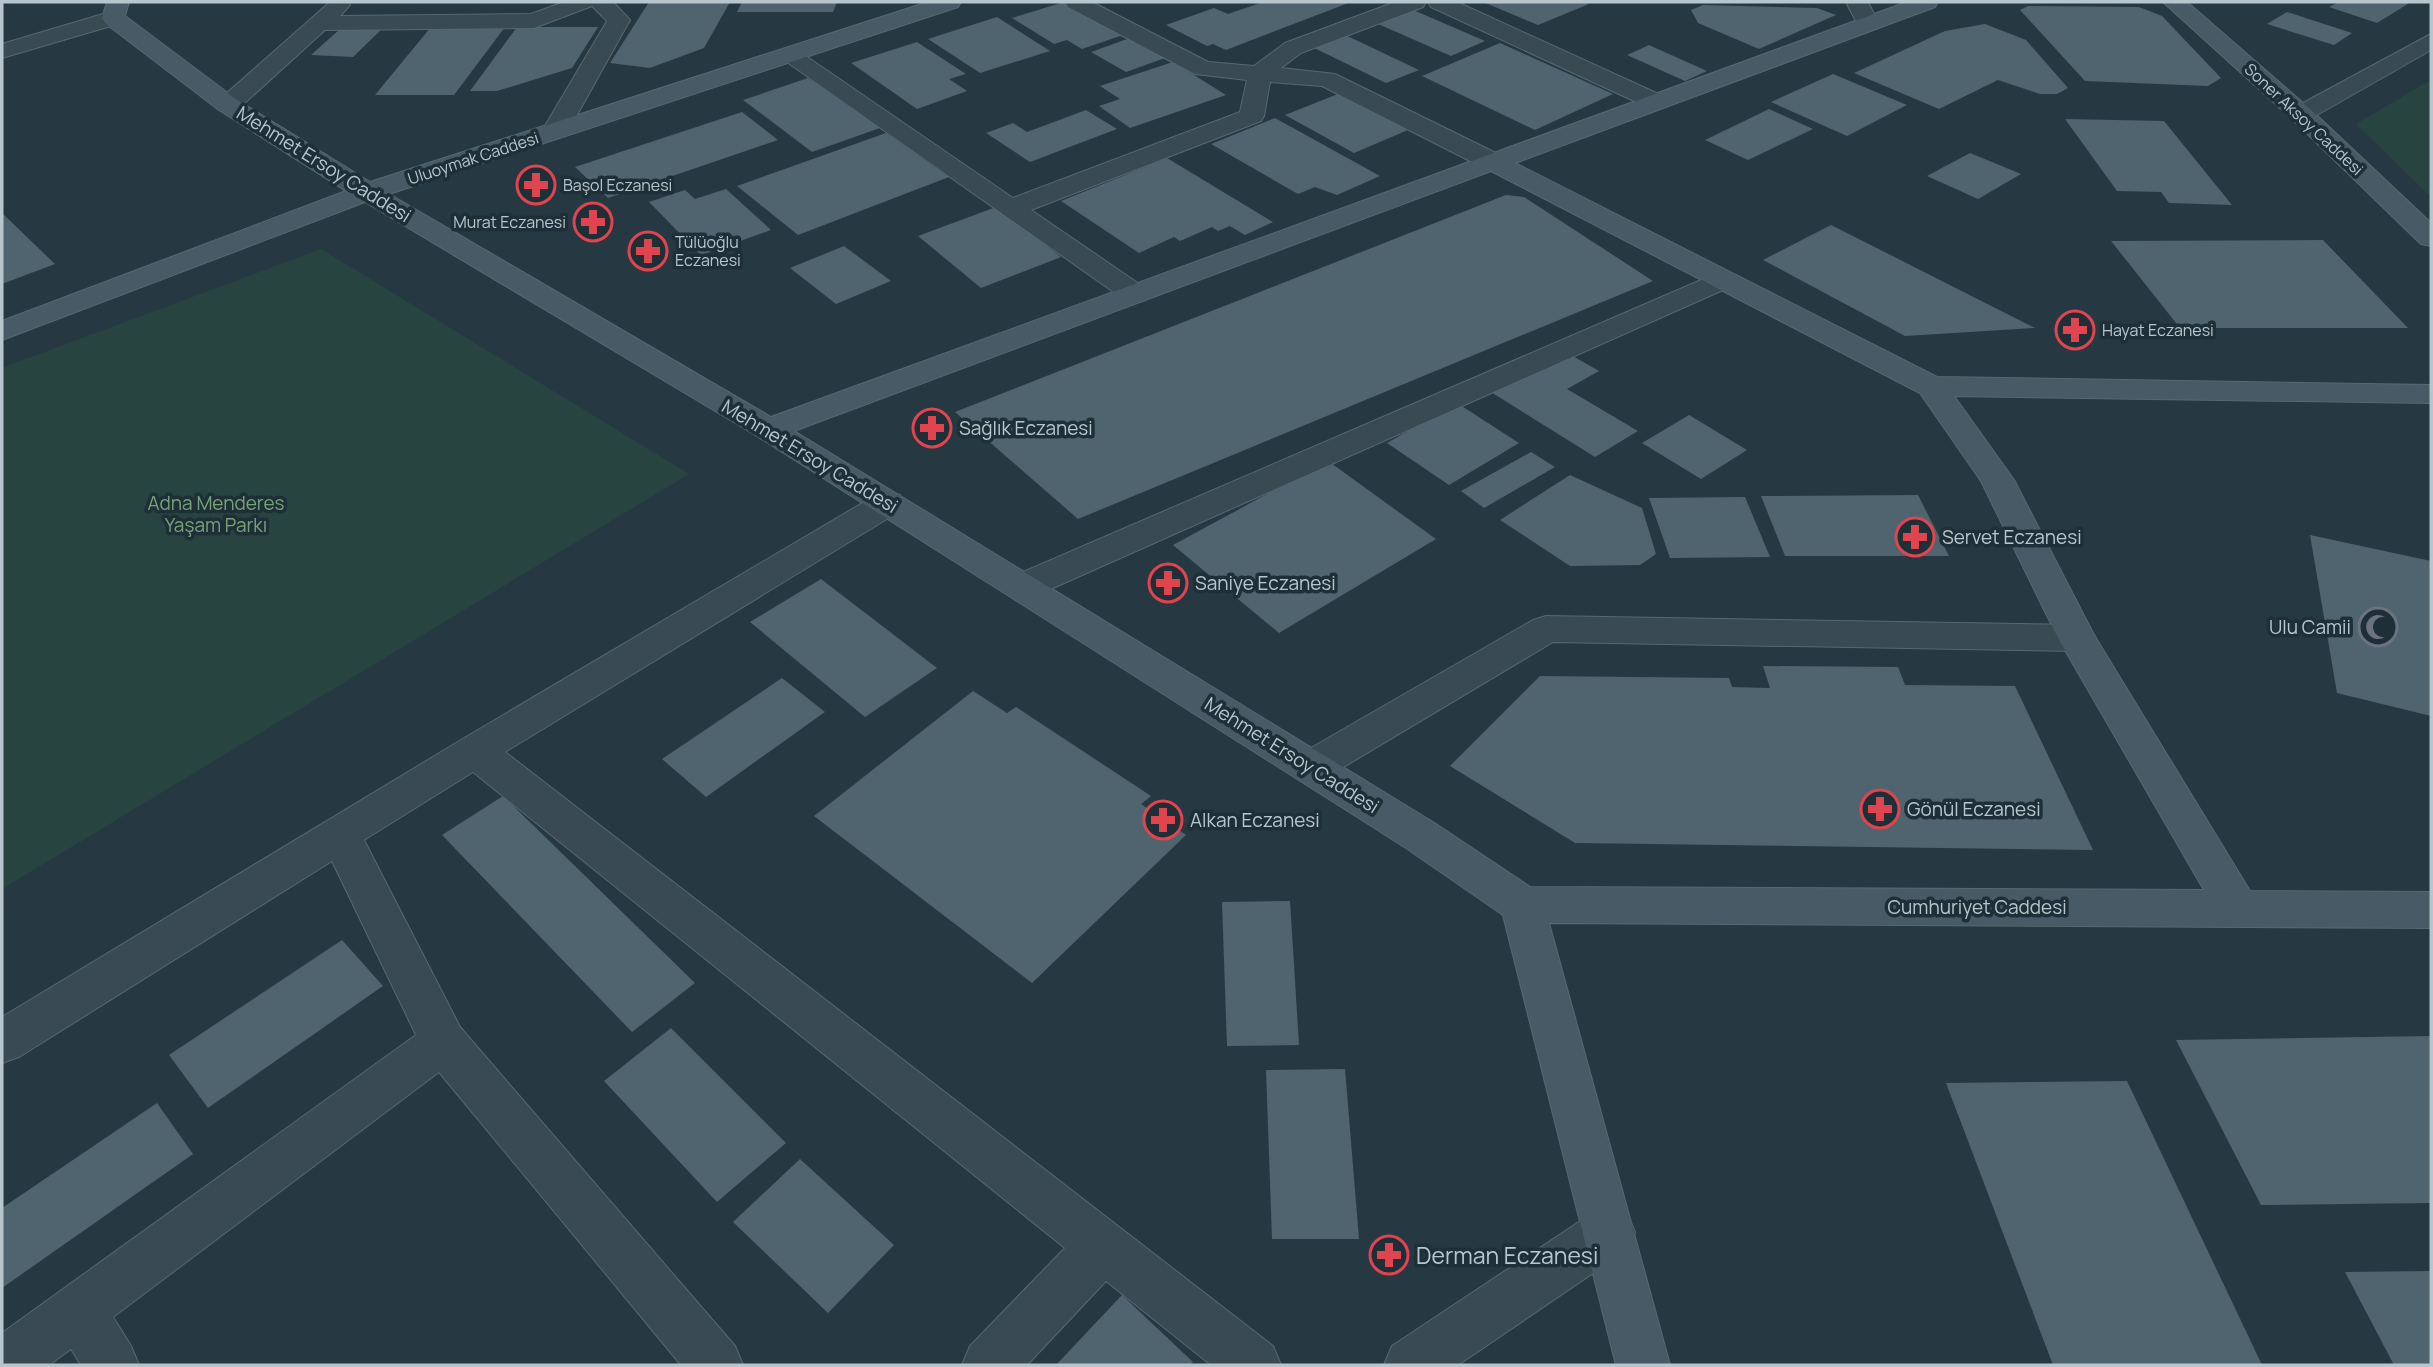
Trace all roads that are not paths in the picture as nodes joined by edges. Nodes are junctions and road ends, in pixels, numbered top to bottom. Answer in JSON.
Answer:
{"nodes":[{"id":1,"x":343,"y":2,"type":"edge"},
{"id":2,"x":584,"y":2,"type":"edge"},
{"id":3,"x":600,"y":2,"type":"edge"},
{"id":4,"x":950,"y":2,"type":"edge"},
{"id":5,"x":1076,"y":2,"type":"edge"},
{"id":6,"x":1415,"y":2,"type":"edge"},
{"id":7,"x":1439,"y":2,"type":"edge"},
{"id":8,"x":1927,"y":2,"type":"edge"},
{"id":9,"x":2174,"y":2,"type":"edge"},
{"id":10,"x":115,"y":10,"type":"edge"},
{"id":11,"x":1862,"y":13,"type":"edge"},
{"id":12,"x":318,"y":23,"type":"junction"},
{"id":13,"x":2431,"y":41,"type":"edge"},
{"id":14,"x":2,"y":51,"type":"edge"},
{"id":15,"x":789,"y":55,"type":"junction"},
{"id":16,"x":1260,"y":73,"type":"junction"},
{"id":17,"x":1656,"y":102,"type":"junction"},
{"id":18,"x":228,"y":105,"type":"junction"},
{"id":19,"x":2301,"y":114,"type":"junction"},
{"id":20,"x":555,"y":131,"type":"junction"},
{"id":21,"x":1493,"y":162,"type":"junction"},
{"id":22,"x":367,"y":192,"type":"junction"},
{"id":23,"x":1011,"y":208,"type":"junction"},
{"id":24,"x":2431,"y":238,"type":"edge"},
{"id":25,"x":1722,"y":280,"type":"junction"},
{"id":26,"x":1135,"y":294,"type":"junction"},
{"id":27,"x":2,"y":331,"type":"edge"},
{"id":28,"x":1931,"y":386,"type":"junction"},
{"id":29,"x":2431,"y":394,"type":"edge"},
{"id":30,"x":768,"y":429,"type":"junction"},
{"id":31,"x":888,"y":503,"type":"junction"},
{"id":32,"x":1022,"y":587,"type":"junction"},
{"id":33,"x":2077,"y":638,"type":"junction"},
{"id":34,"x":475,"y":751,"type":"junction"},
{"id":35,"x":1311,"y":767,"type":"junction"},
{"id":36,"x":340,"y":834,"type":"junction"},
{"id":37,"x":1522,"y":905,"type":"junction"},
{"id":38,"x":2238,"y":909,"type":"junction"},
{"id":39,"x":2431,"y":910,"type":"edge"},
{"id":40,"x":2,"y":1042,"type":"edge"},
{"id":41,"x":443,"y":1042,"type":"junction"},
{"id":42,"x":1609,"y":1232,"type":"junction"},
{"id":43,"x":1104,"y":1246,"type":"junction"},
{"id":44,"x":78,"y":1311,"type":"junction"},
{"id":45,"x":4,"y":1365,"type":"edge"},
{"id":46,"x":112,"y":1365,"type":"edge"},
{"id":47,"x":716,"y":1365,"type":"edge"},
{"id":48,"x":989,"y":1365,"type":"edge"},
{"id":49,"x":1254,"y":1365,"type":"edge"},
{"id":50,"x":1412,"y":1365,"type":"edge"},
{"id":51,"x":1643,"y":1365,"type":"edge"}],
"edges":[{"from":1,"to":12,"type":"street"},
{"from":2,"to":12,"type":"street"},
{"from":3,"to":20,"type":"street"},
{"from":4,"to":15,"type":"street","name":"Uluoymak Caddesi"},
{"from":5,"to":16,"type":"street"},
{"from":6,"to":16,"type":"street"},
{"from":7,"to":17,"type":"street"},
{"from":8,"to":11,"type":"street"},
{"from":9,"to":19,"type":"street","name":"Soner Aksoy Caddesi"},
{"from":10,"to":14,"type":"street"},
{"from":10,"to":18,"type":"street","name":"Mehmet Ersoy Caddesi"},
{"from":11,"to":17,"type":"street"},
{"from":12,"to":18,"type":"street"},
{"from":13,"to":19,"type":"street"},
{"from":15,"to":20,"type":"street","name":"Uluoymak Caddesi"},
{"from":15,"to":23,"type":"street"},
{"from":16,"to":21,"type":"street"},
{"from":16,"to":23,"type":"street"},
{"from":17,"to":21,"type":"street"},
{"from":18,"to":22,"type":"street","name":"Mehmet Ersoy Caddesi"},
{"from":19,"to":24,"type":"street","name":"Soner Aksoy Caddesi"},
{"from":20,"to":22,"type":"street","name":"Uluoymak Caddesi"},
{"from":21,"to":25,"type":"street"},
{"from":21,"to":26,"type":"street"},
{"from":22,"to":27,"type":"street","name":"Uluoymak Caddesi"},
{"from":22,"to":30,"type":"street","name":"Mehmet Ersoy Caddesi"},
{"from":23,"to":26,"type":"street"},
{"from":25,"to":28,"type":"street"},
{"from":25,"to":32,"type":"street"},
{"from":26,"to":30,"type":"street"},
{"from":28,"to":29,"type":"street"},
{"from":28,"to":33,"type":"street"},
{"from":30,"to":31,"type":"street","name":"Mehmet Ersoy Caddesi"},
{"from":31,"to":32,"type":"street","name":"Mehmet Ersoy Caddesi"},
{"from":31,"to":34,"type":"street"},
{"from":32,"to":35,"type":"street","name":"Mehmet Ersoy Caddesi"},
{"from":33,"to":35,"type":"street"},
{"from":33,"to":38,"type":"street"},
{"from":34,"to":36,"type":"street"},
{"from":34,"to":43,"type":"street"},
{"from":35,"to":37,"type":"street","name":"Mehmet Ersoy Caddesi"},
{"from":36,"to":40,"type":"street"},
{"from":36,"to":41,"type":"street"},
{"from":37,"to":38,"type":"street","name":"Cumhuriyet Caddesi"},
{"from":37,"to":42,"type":"street"},
{"from":38,"to":39,"type":"street","name":"Cumhuriyet Caddesi"},
{"from":41,"to":44,"type":"street"},
{"from":41,"to":47,"type":"street"},
{"from":42,"to":50,"type":"street"},
{"from":42,"to":51,"type":"street"},
{"from":43,"to":48,"type":"street"},
{"from":43,"to":49,"type":"street"},
{"from":44,"to":45,"type":"street"},
{"from":44,"to":46,"type":"street"}]}
